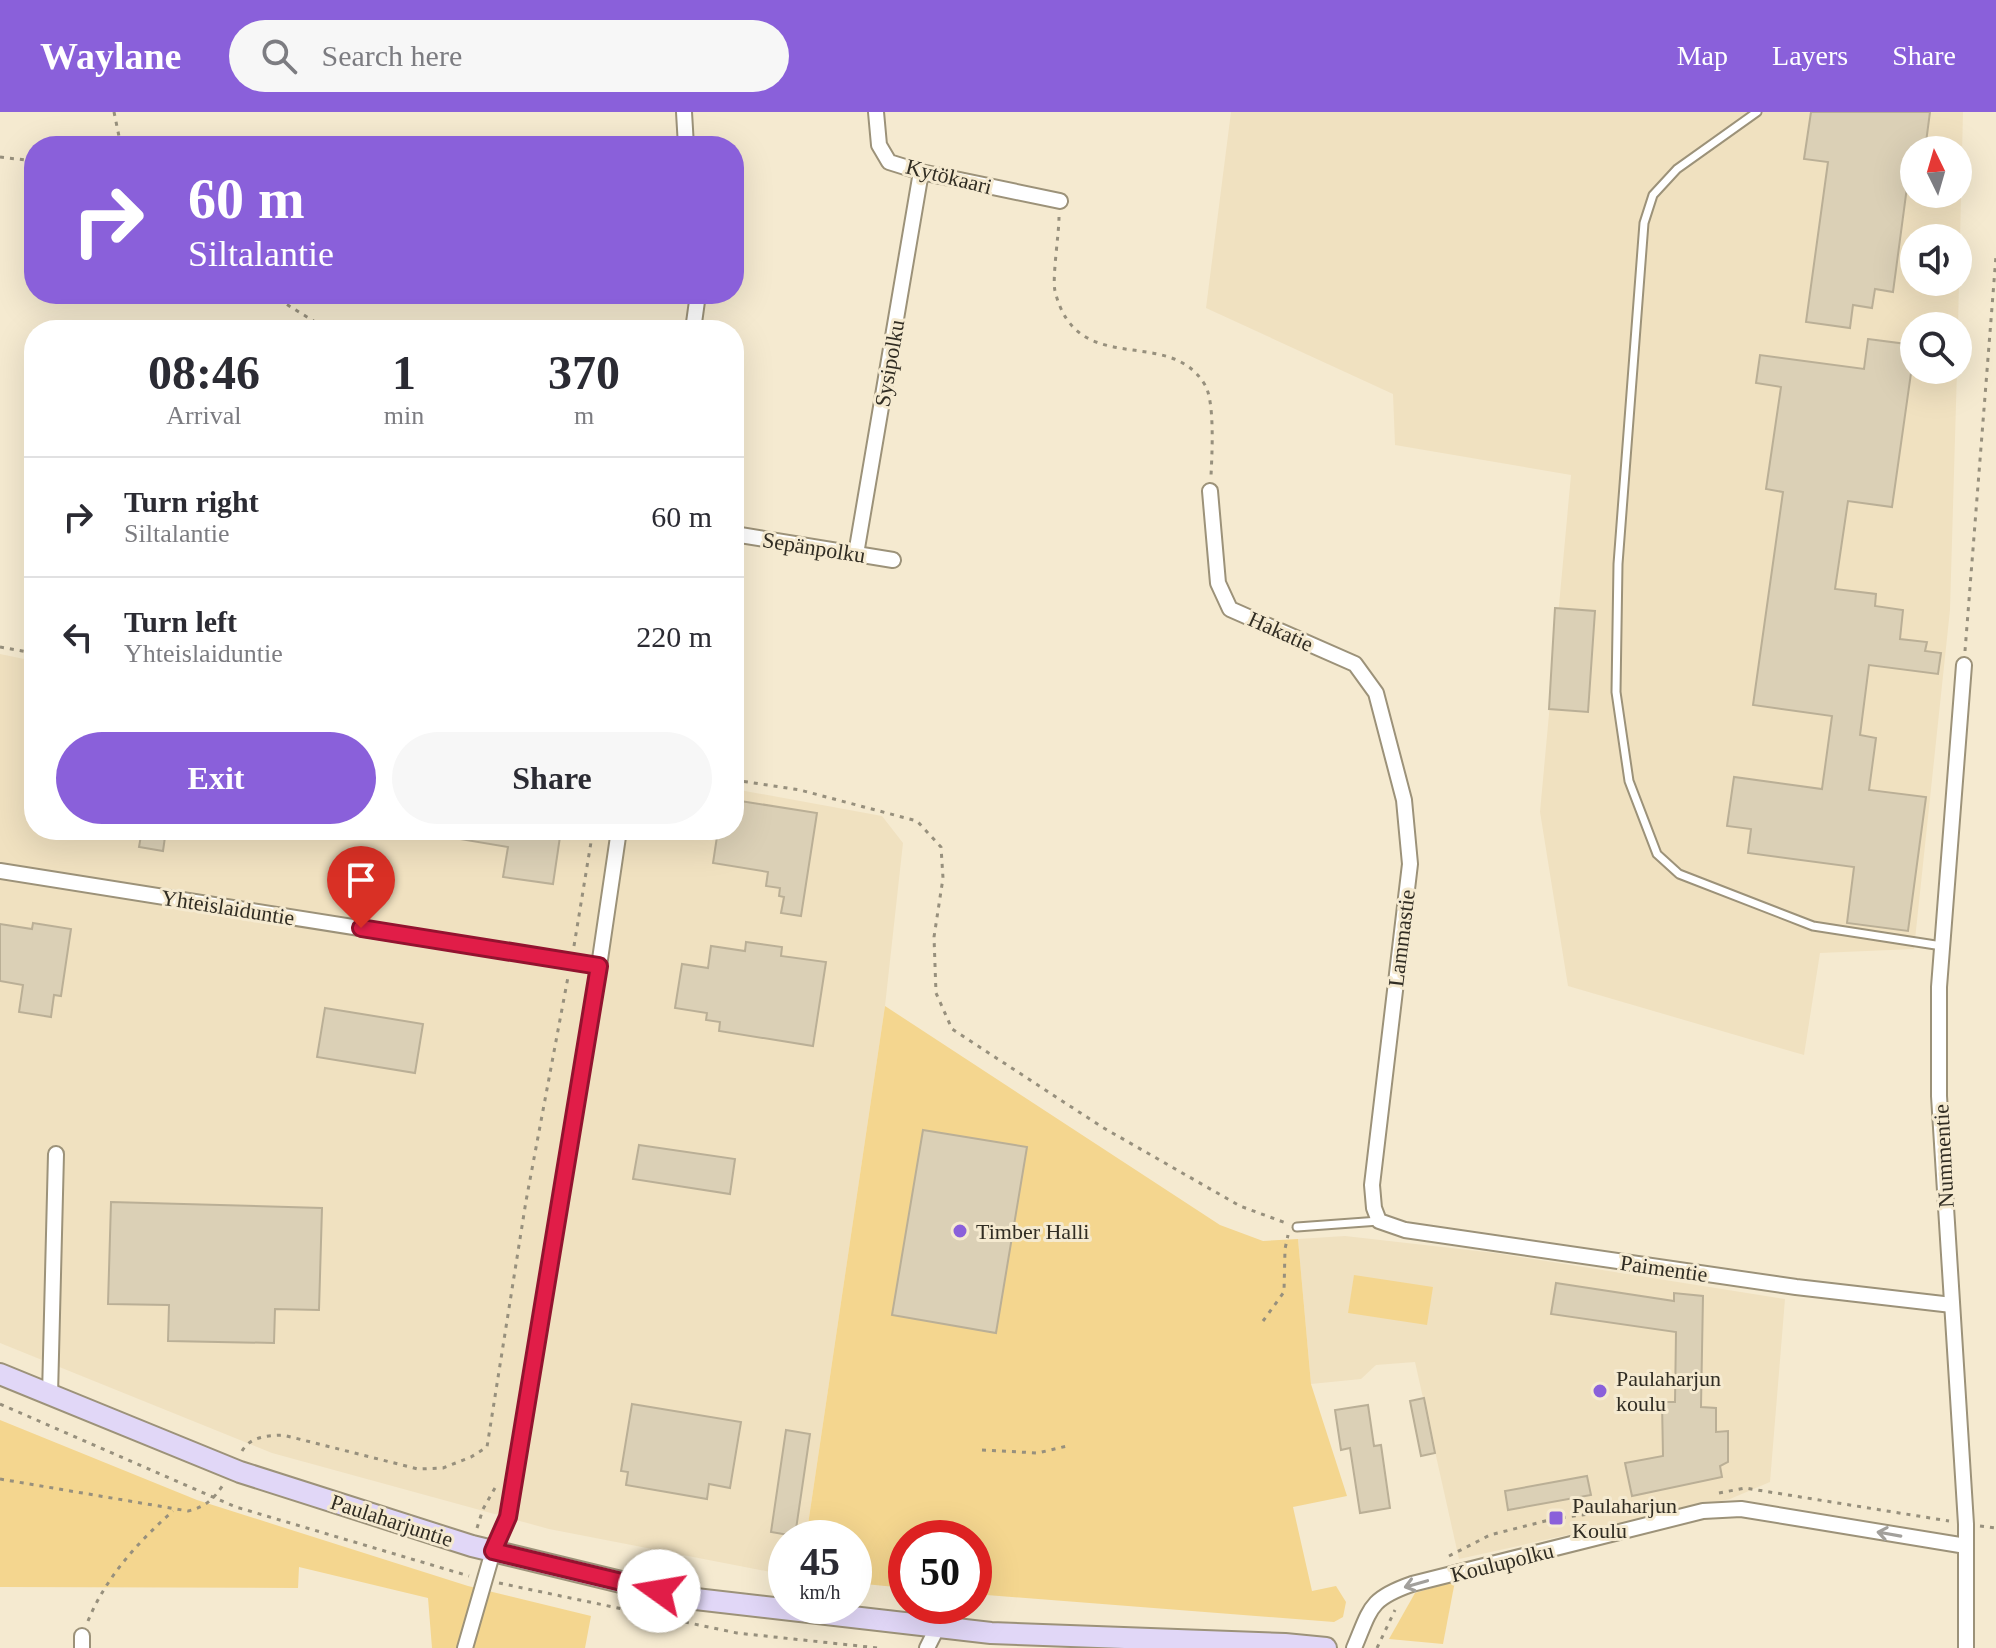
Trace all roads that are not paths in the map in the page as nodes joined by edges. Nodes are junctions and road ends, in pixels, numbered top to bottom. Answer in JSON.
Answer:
{"nodes":[{"id":1,"x":684,"y":112,"type":"edge"},
{"id":2,"x":876,"y":112,"type":"edge"},
{"id":3,"x":1757,"y":112,"type":"edge"},
{"id":4,"x":685,"y":136,"type":"edge"},
{"id":5,"x":921,"y":172,"type":"junction"},
{"id":6,"x":1060,"y":201,"type":"road end"},
{"id":7,"x":1210,"y":491,"type":"road end"},
{"id":8,"x":744,"y":536,"type":"edge"},
{"id":9,"x":856,"y":554,"type":"junction"},
{"id":10,"x":893,"y":560,"type":"dead end"},
{"id":11,"x":1355,"y":664,"type":"joint"},
{"id":12,"x":1964,"y":665,"type":"road end"},
{"id":13,"x":618,"y":840,"type":"edge"},
{"id":14,"x":0,"y":871,"type":"edge"},
{"id":15,"x":1942,"y":946,"type":"junction"},
{"id":16,"x":599,"y":966,"type":"junction"},
{"id":17,"x":56,"y":1154,"type":"dead end"},
{"id":18,"x":1379,"y":1221,"type":"junction"},
{"id":19,"x":1297,"y":1227,"type":"road end"},
{"id":20,"x":1952,"y":1305,"type":"junction"},
{"id":21,"x":0,"y":1374,"type":"edge"},
{"id":22,"x":50,"y":1395,"type":"junction"},
{"id":23,"x":1966,"y":1546,"type":"junction"},
{"id":24,"x":482,"y":1549,"type":"junction"},
{"id":25,"x":938,"y":1624,"type":"edge"},
{"id":26,"x":937,"y":1628,"type":"junction"},
{"id":27,"x":465,"y":1648,"type":"edge"},
{"id":28,"x":927,"y":1648,"type":"edge"},
{"id":29,"x":1326,"y":1648,"type":"edge"},
{"id":30,"x":1354,"y":1648,"type":"edge"},
{"id":31,"x":1966,"y":1648,"type":"edge"}],
"edges":[{"from":1,"to":4,"type":"street"},
{"from":2,"to":5,"type":"street","name":"Kytökaari"},
{"from":3,"to":15,"type":"lane"},
{"from":5,"to":6,"type":"street","name":"Kytökaari"},
{"from":5,"to":9,"type":"street","name":"Sysipolku"},
{"from":7,"to":11,"type":"street","name":"Hakatie"},
{"from":8,"to":9,"type":"street","name":"Sepänpolku"},
{"from":9,"to":10,"type":"street","name":"Sepänpolku"},
{"from":11,"to":18,"type":"street","name":"Lammastie"},
{"from":12,"to":15,"type":"street","name":"Nummentie"},
{"from":13,"to":16,"type":"street"},
{"from":14,"to":16,"type":"street","name":"Yhteislaiduntie"},
{"from":15,"to":20,"type":"street","name":"Nummentie"},
{"from":16,"to":24,"type":"street"},
{"from":17,"to":22,"type":"street"},
{"from":18,"to":19,"type":"lane"},
{"from":18,"to":20,"type":"street","name":"Paimentie"},
{"from":20,"to":23,"type":"street","name":"Nummentie"},
{"from":21,"to":22,"type":"main road","name":"Paulaharjuntie"},
{"from":22,"to":24,"type":"main road","name":"Paulaharjuntie"},
{"from":23,"to":30,"type":"street","name":"Koulupolku","one_way":true},
{"from":23,"to":31,"type":"street","name":"Nummentie"},
{"from":24,"to":26,"type":"main road","name":"Paulaharjuntie"},
{"from":24,"to":27,"type":"street"},
{"from":25,"to":26,"type":"lane"},
{"from":26,"to":28,"type":"street"},
{"from":26,"to":29,"type":"main road","name":"Paulaharjuntie"}]}
